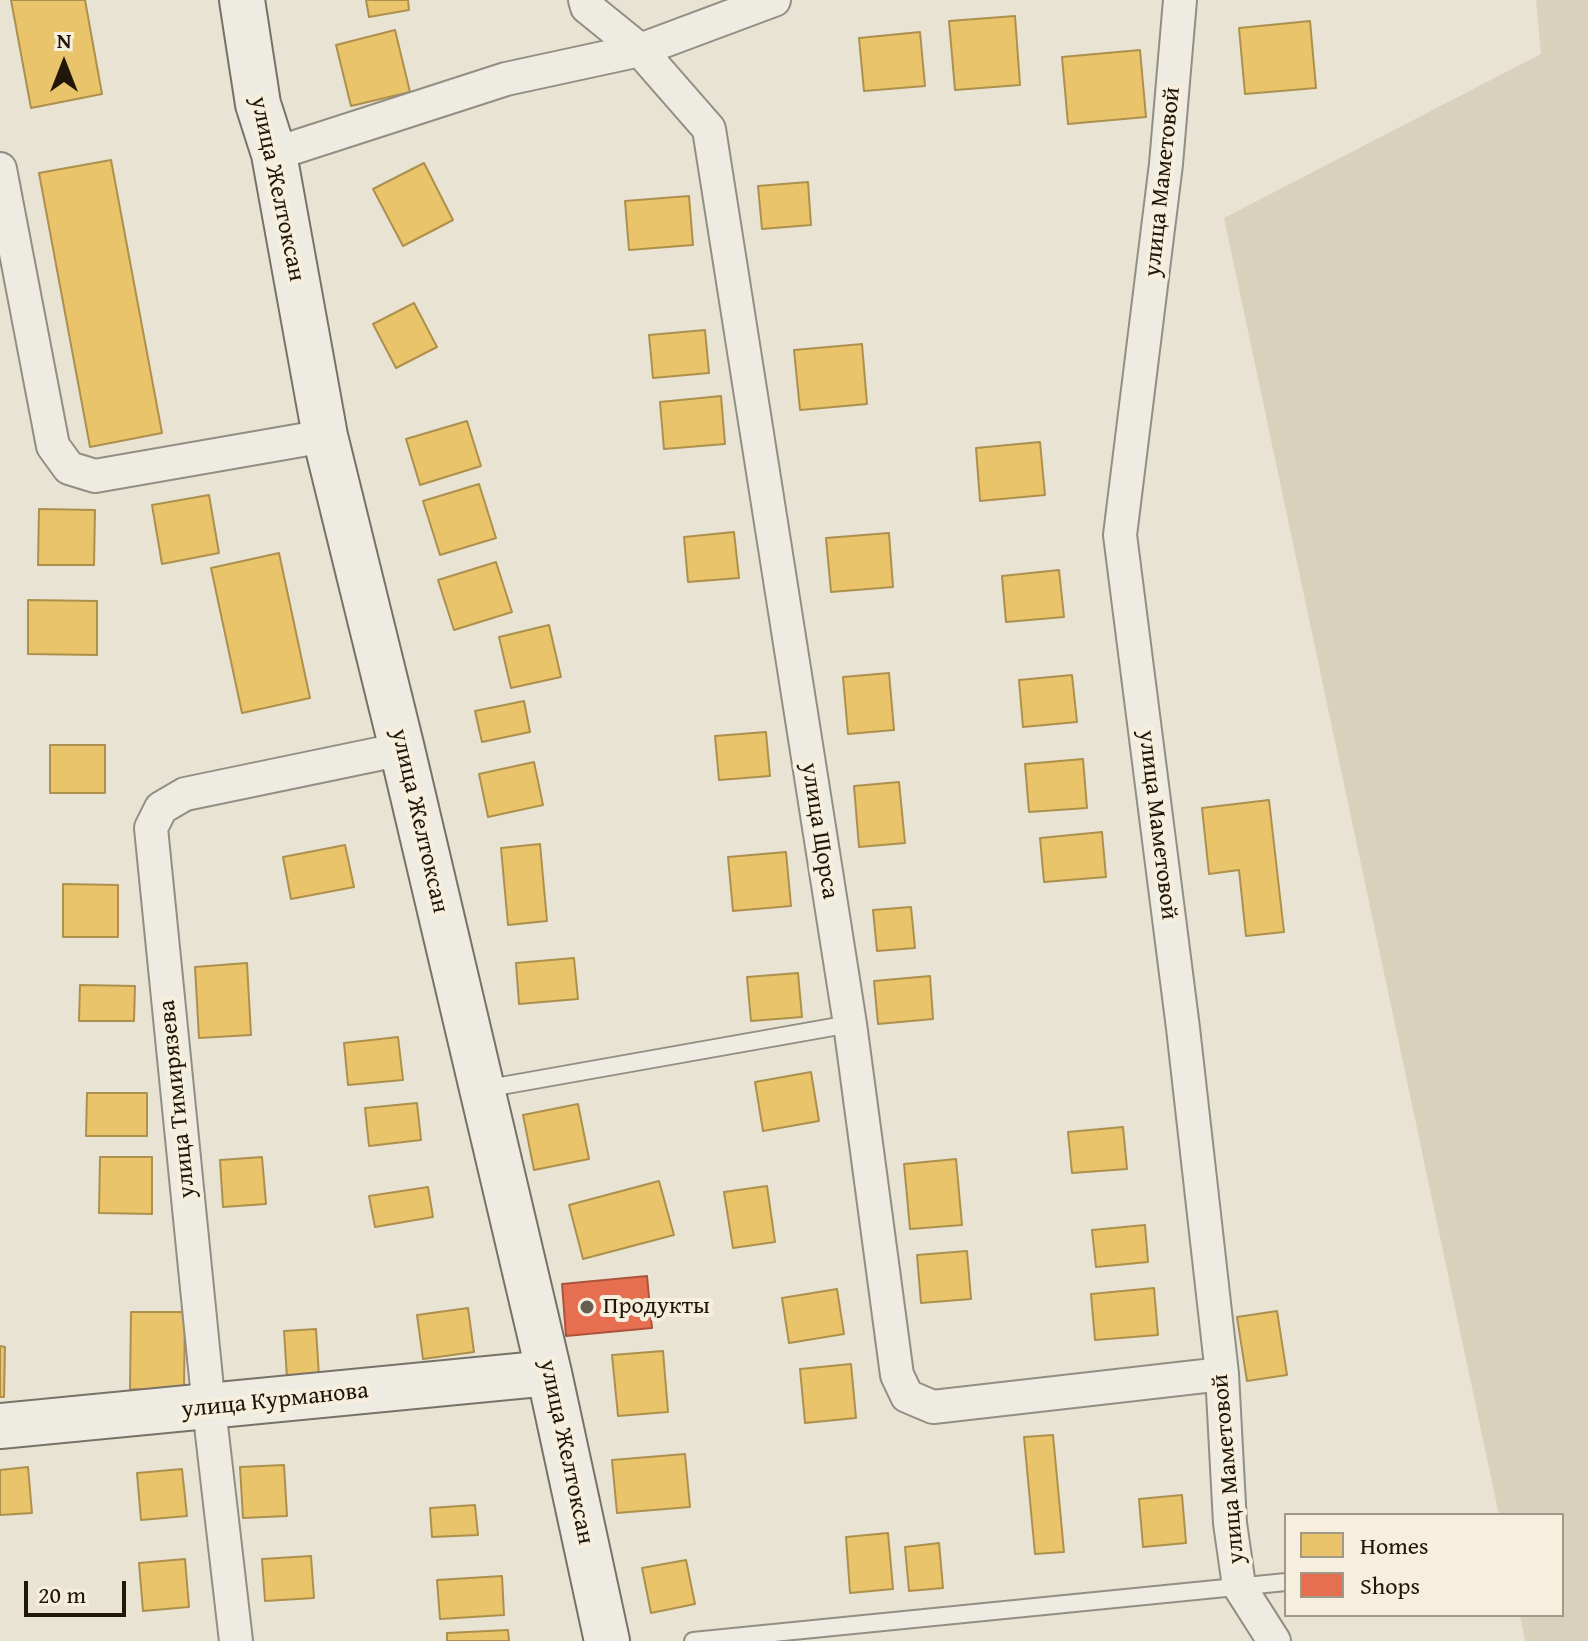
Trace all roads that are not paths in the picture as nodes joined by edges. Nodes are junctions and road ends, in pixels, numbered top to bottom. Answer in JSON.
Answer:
{"nodes":[{"id":1,"x":242,"y":0,"type":"edge"},
{"id":2,"x":585,"y":0,"type":"edge"},
{"id":3,"x":774,"y":0,"type":"edge"},
{"id":4,"x":1180,"y":0,"type":"edge"},
{"id":5,"x":640,"y":50,"type":"junction"},
{"id":6,"x":274,"y":154,"type":"junction"},
{"id":7,"x":0,"y":169,"type":"edge"},
{"id":8,"x":325,"y":436,"type":"junction"},
{"id":9,"x":402,"y":749,"type":"junction"},
{"id":10,"x":850,"y":1024,"type":"junction"},
{"id":11,"x":482,"y":1089,"type":"junction"},
{"id":12,"x":549,"y":1373,"type":"junction"},
{"id":13,"x":1222,"y":1374,"type":"junction"},
{"id":14,"x":209,"y":1408,"type":"junction"},
{"id":15,"x":0,"y":1426,"type":"edge"},
{"id":16,"x":1284,"y":1582,"type":"edge"},
{"id":17,"x":1239,"y":1586,"type":"junction"},
{"id":18,"x":236,"y":1641,"type":"edge"},
{"id":19,"x":607,"y":1641,"type":"edge"},
{"id":20,"x":693,"y":1641,"type":"edge"},
{"id":21,"x":1274,"y":1641,"type":"edge"}],
"edges":[{"from":1,"to":6,"type":"street","name":"улица Желтоксан"},
{"from":2,"to":5,"type":"street","name":"улица Щорса"},
{"from":3,"to":5,"type":"street"},
{"from":4,"to":13,"type":"street","name":"улица Маметовой"},
{"from":5,"to":6,"type":"street"},
{"from":5,"to":10,"type":"street","name":"улица Щорса"},
{"from":6,"to":8,"type":"street","name":"улица Желтоксан"},
{"from":7,"to":8,"type":"street"},
{"from":8,"to":9,"type":"street","name":"улица Желтоксан"},
{"from":9,"to":11,"type":"street","name":"улица Желтоксан"},
{"from":9,"to":14,"type":"street","name":"улица Тимирязева"},
{"from":10,"to":11,"type":"lane"},
{"from":10,"to":13,"type":"street","name":"улица Щорса"},
{"from":11,"to":12,"type":"street","name":"улица Желтоксан"},
{"from":12,"to":14,"type":"street","name":"улица Курманова"},
{"from":12,"to":19,"type":"street","name":"улица Желтоксан"},
{"from":13,"to":17,"type":"street","name":"улица Маметовой"},
{"from":14,"to":15,"type":"street","name":"улица Курманова"},
{"from":14,"to":18,"type":"street","name":"улица Тимирязева"},
{"from":16,"to":17,"type":"lane"},
{"from":17,"to":20,"type":"lane"},
{"from":17,"to":21,"type":"street","name":"улица Маметовой"}]}
